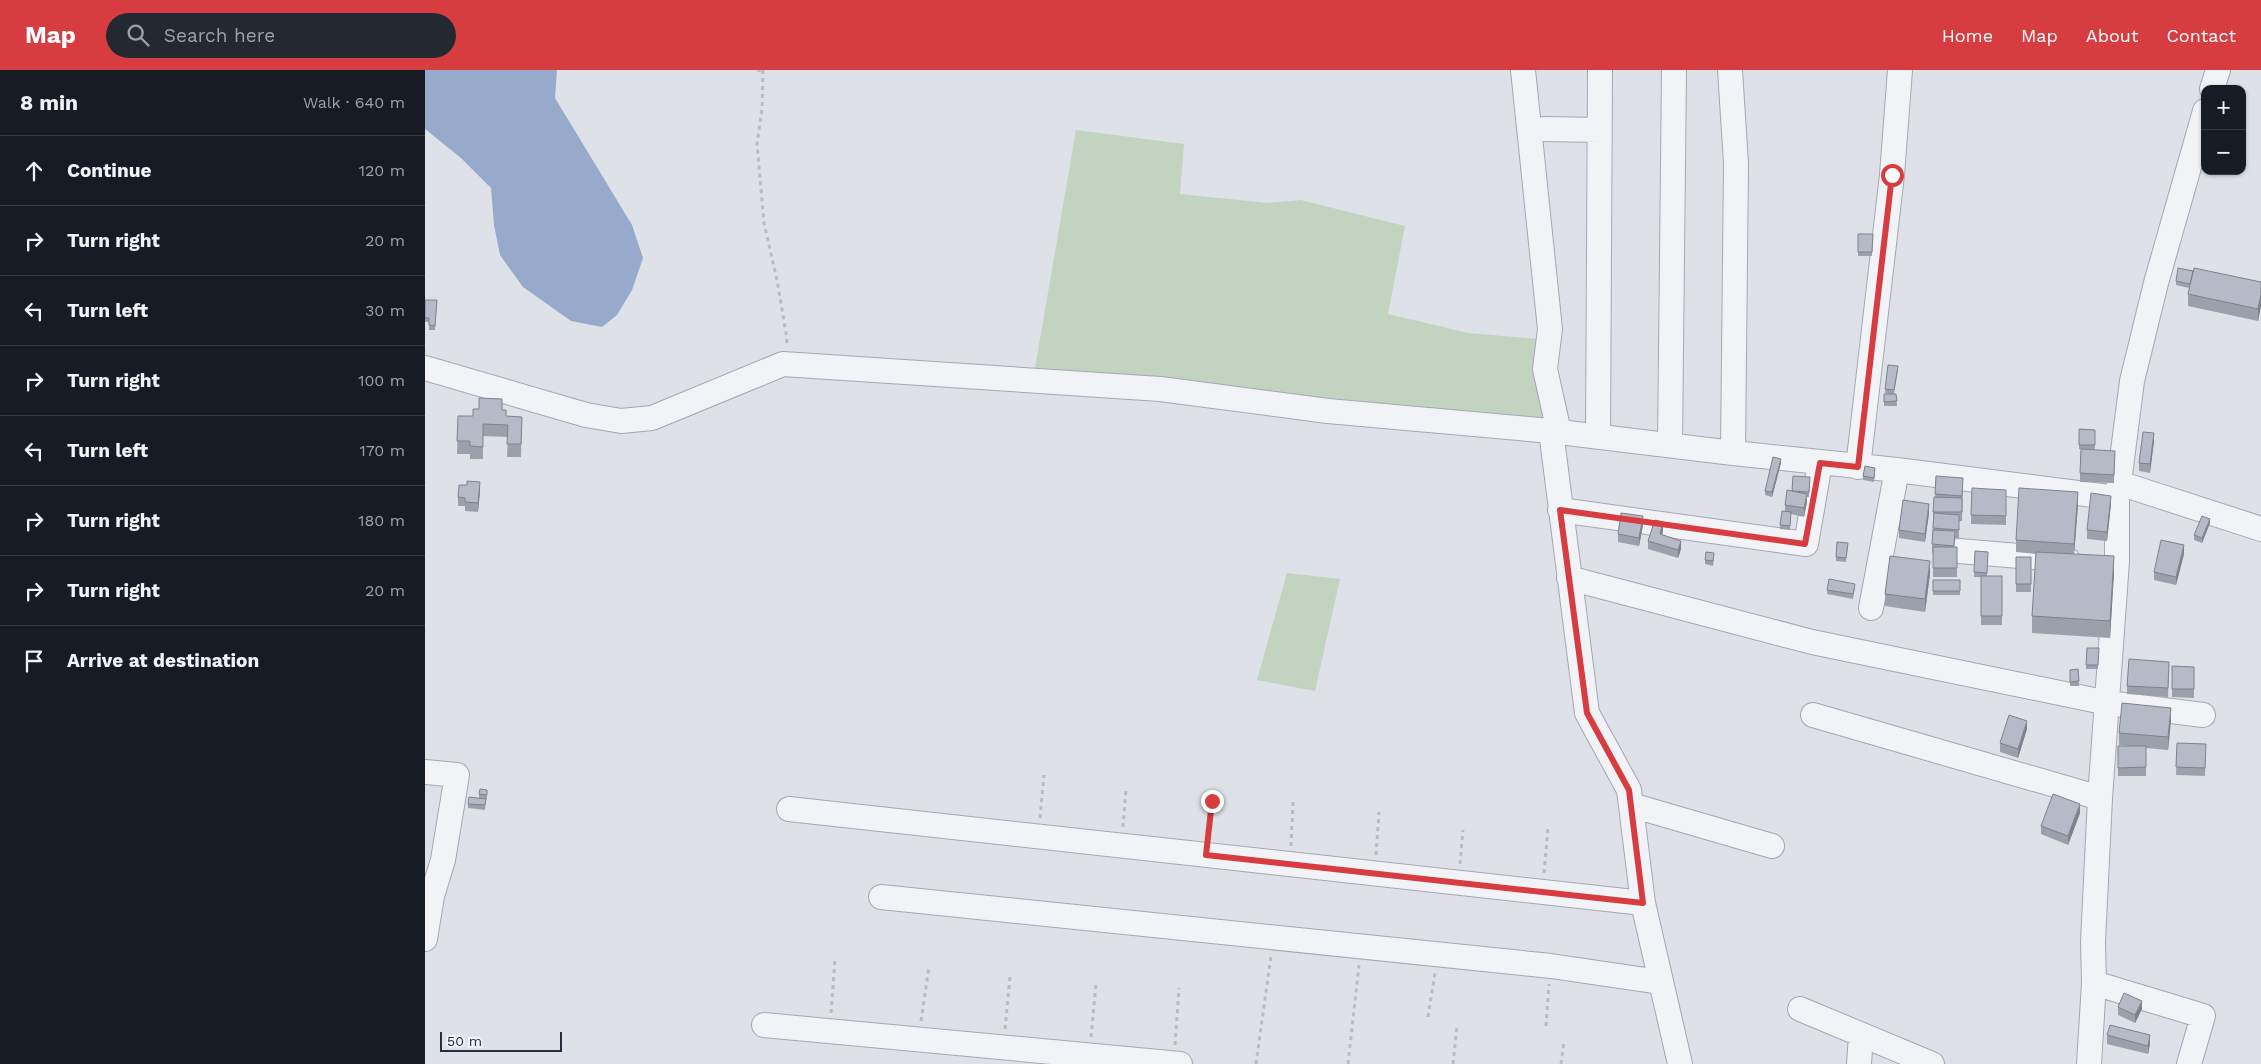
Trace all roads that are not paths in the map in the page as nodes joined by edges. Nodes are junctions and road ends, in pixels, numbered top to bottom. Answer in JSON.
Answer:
{"nodes":[{"id":1,"x":1523,"y":70,"type":"edge"},
{"id":2,"x":1600,"y":70,"type":"edge"},
{"id":3,"x":1674,"y":70,"type":"edge"},
{"id":4,"x":1730,"y":70,"type":"edge"},
{"id":5,"x":1900,"y":70,"type":"edge"},
{"id":6,"x":2218,"y":70,"type":"edge"},
{"id":7,"x":2213,"y":85,"type":"edge"},
{"id":8,"x":2201,"y":125,"type":"edge"},
{"id":9,"x":1544,"y":129,"type":"dead end"},
{"id":10,"x":1599,"y":130,"type":"junction"},
{"id":11,"x":425,"y":371,"type":"edge"},
{"id":12,"x":1555,"y":431,"type":"junction"},
{"id":13,"x":1598,"y":436,"type":"junction"},
{"id":14,"x":1670,"y":445,"type":"junction"},
{"id":15,"x":1733,"y":453,"type":"junction"},
{"id":16,"x":1820,"y":463,"type":"junction"},
{"id":17,"x":1858,"y":467,"type":"junction"},
{"id":18,"x":1897,"y":470,"type":"junction"},
{"id":19,"x":2118,"y":490,"type":"junction"},
{"id":20,"x":1560,"y":510,"type":"junction"},
{"id":21,"x":2261,"y":529,"type":"edge"},
{"id":22,"x":1959,"y":551,"type":"edge"},
{"id":23,"x":2102,"y":561,"type":"junction"},
{"id":24,"x":1569,"y":578,"type":"junction"},
{"id":25,"x":1871,"y":608,"type":"dead end"},
{"id":26,"x":2108,"y":703,"type":"junction"},
{"id":27,"x":1813,"y":715,"type":"dead end"},
{"id":28,"x":2203,"y":715,"type":"dead end"},
{"id":29,"x":425,"y":772,"type":"edge"},
{"id":30,"x":2100,"y":798,"type":"junction"},
{"id":31,"x":1631,"y":805,"type":"junction"},
{"id":32,"x":789,"y":809,"type":"dead end"},
{"id":33,"x":1772,"y":846,"type":"dead end"},
{"id":34,"x":881,"y":897,"type":"dead end"},
{"id":35,"x":1643,"y":903,"type":"junction"},
{"id":36,"x":425,"y":939,"type":"edge"},
{"id":37,"x":1660,"y":982,"type":"junction"},
{"id":38,"x":2094,"y":983,"type":"junction"},
{"id":39,"x":1800,"y":1009,"type":"dead end"},
{"id":40,"x":764,"y":1025,"type":"dead end"},
{"id":41,"x":1861,"y":1035,"type":"junction"},
{"id":42,"x":1173,"y":1063,"type":"edge"},
{"id":43,"x":1180,"y":1064,"type":"edge"},
{"id":44,"x":1680,"y":1064,"type":"edge"},
{"id":45,"x":1859,"y":1064,"type":"edge"},
{"id":46,"x":1931,"y":1064,"type":"edge"},
{"id":47,"x":2089,"y":1064,"type":"edge"},
{"id":48,"x":2189,"y":1064,"type":"edge"}],
"edges":[{"from":1,"to":12,"type":"street"},
{"from":2,"to":10,"type":"street"},
{"from":3,"to":14,"type":"street"},
{"from":4,"to":15,"type":"street"},
{"from":5,"to":17,"type":"street"},
{"from":6,"to":7,"type":"street"},
{"from":8,"to":19,"type":"street"},
{"from":9,"to":10,"type":"street"},
{"from":10,"to":13,"type":"street"},
{"from":11,"to":12,"type":"street"},
{"from":12,"to":13,"type":"street"},
{"from":12,"to":20,"type":"street"},
{"from":13,"to":14,"type":"street"},
{"from":14,"to":15,"type":"street"},
{"from":15,"to":16,"type":"street"},
{"from":16,"to":17,"type":"street"},
{"from":16,"to":20,"type":"street"},
{"from":17,"to":18,"type":"street"},
{"from":18,"to":19,"type":"street"},
{"from":18,"to":25,"type":"street"},
{"from":19,"to":21,"type":"street"},
{"from":19,"to":23,"type":"street"},
{"from":20,"to":24,"type":"street"},
{"from":22,"to":23,"type":"street"},
{"from":23,"to":26,"type":"street"},
{"from":24,"to":26,"type":"street"},
{"from":24,"to":31,"type":"street"},
{"from":26,"to":28,"type":"street"},
{"from":26,"to":30,"type":"street"},
{"from":27,"to":30,"type":"street"},
{"from":29,"to":36,"type":"street"},
{"from":30,"to":38,"type":"street"},
{"from":31,"to":33,"type":"street"},
{"from":31,"to":35,"type":"street"},
{"from":32,"to":35,"type":"street"},
{"from":34,"to":37,"type":"street"},
{"from":35,"to":37,"type":"street"},
{"from":37,"to":44,"type":"street"},
{"from":38,"to":47,"type":"street"},
{"from":38,"to":48,"type":"street"},
{"from":39,"to":41,"type":"street"},
{"from":40,"to":42,"type":"street"},
{"from":41,"to":45,"type":"street"},
{"from":41,"to":46,"type":"street"},
{"from":42,"to":43,"type":"street"}]}
